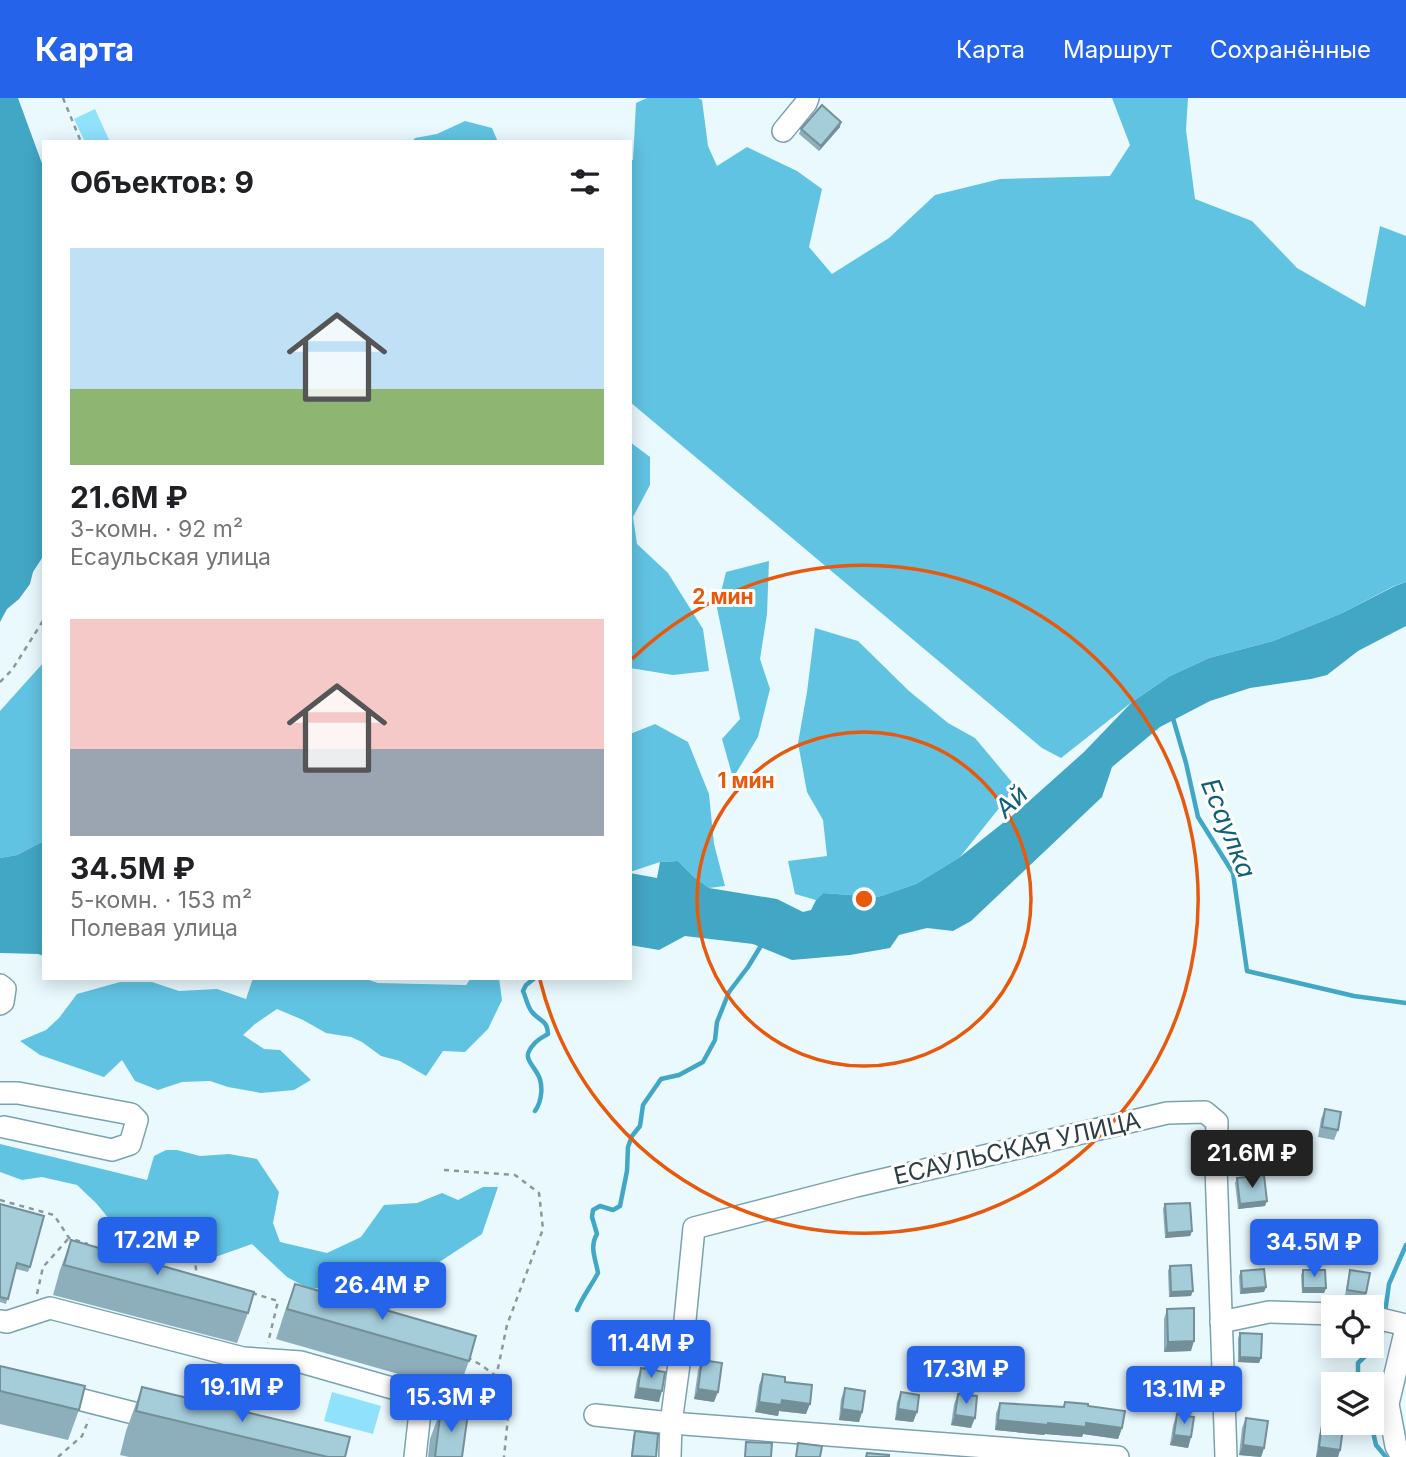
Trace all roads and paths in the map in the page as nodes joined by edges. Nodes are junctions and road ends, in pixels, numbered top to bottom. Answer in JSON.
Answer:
{"nodes":[{"id":1,"x":62,"y":98,"type":"edge"},
{"id":2,"x":808,"y":98,"type":"edge"},
{"id":3,"x":783,"y":131,"type":"dead end"},
{"id":4,"x":79,"y":140,"type":"edge"},
{"id":5,"x":42,"y":622,"type":"edge"},
{"id":6,"x":0,"y":682,"type":"edge"},
{"id":7,"x":0,"y":985,"type":"edge"},
{"id":8,"x":0,"y":1004,"type":"edge"},
{"id":9,"x":0,"y":1093,"type":"edge"},
{"id":10,"x":4,"y":1127,"type":"dead end"},
{"id":11,"x":444,"y":1170,"type":"dead end"},
{"id":12,"x":0,"y":1200,"type":"edge"},
{"id":13,"x":69,"y":1238,"type":"junction"},
{"id":14,"x":93,"y":1246,"type":"edge"},
{"id":15,"x":185,"y":1249,"type":"dead end"},
{"id":16,"x":197,"y":1277,"type":"edge"},
{"id":17,"x":243,"y":1291,"type":"edge"},
{"id":18,"x":33,"y":1314,"type":"junction"},
{"id":19,"x":1321,"y":1314,"type":"edge"},
{"id":20,"x":0,"y":1321,"type":"edge"},
{"id":21,"x":1384,"y":1321,"type":"edge"},
{"id":22,"x":1221,"y":1322,"type":"junction"},
{"id":23,"x":1406,"y":1327,"type":"edge"},
{"id":24,"x":459,"y":1354,"type":"edge"},
{"id":25,"x":264,"y":1360,"type":"junction"},
{"id":26,"x":496,"y":1376,"type":"junction"},
{"id":27,"x":0,"y":1379,"type":"edge"},
{"id":28,"x":421,"y":1402,"type":"junction"},
{"id":29,"x":95,"y":1403,"type":"junction"},
{"id":30,"x":489,"y":1410,"type":"junction"},
{"id":31,"x":595,"y":1415,"type":"dead end"},
{"id":32,"x":671,"y":1423,"type":"junction"},
{"id":33,"x":185,"y":1426,"type":"edge"},
{"id":34,"x":58,"y":1457,"type":"edge"},
{"id":35,"x":415,"y":1457,"type":"edge"},
{"id":36,"x":505,"y":1457,"type":"edge"},
{"id":37,"x":670,"y":1457,"type":"edge"},
{"id":38,"x":1118,"y":1457,"type":"edge"},
{"id":39,"x":1226,"y":1457,"type":"edge"},
{"id":40,"x":1402,"y":1457,"type":"edge"}],
"edges":[{"from":1,"to":4,"type":"path"},
{"from":2,"to":3,"type":"street"},
{"from":5,"to":6,"type":"path"},
{"from":7,"to":8,"type":"street"},
{"from":9,"to":10,"type":"street"},
{"from":11,"to":26,"type":"path"},
{"from":12,"to":13,"type":"path"},
{"from":13,"to":14,"type":"path"},
{"from":13,"to":18,"type":"path"},
{"from":15,"to":16,"type":"path"},
{"from":17,"to":25,"type":"path"},
{"from":18,"to":20,"type":"street"},
{"from":18,"to":25,"type":"street"},
{"from":19,"to":22,"type":"street"},
{"from":21,"to":23,"type":"street"},
{"from":22,"to":32,"type":"street","name":"ЕСАУЛЬСКАЯ УЛИЦА"},
{"from":22,"to":39,"type":"street","name":"ЕСАУЛЬСКАЯ УЛИЦА"},
{"from":23,"to":40,"type":"street"},
{"from":24,"to":26,"type":"path"},
{"from":25,"to":28,"type":"street"},
{"from":26,"to":30,"type":"path"},
{"from":27,"to":29,"type":"street"},
{"from":28,"to":30,"type":"path"},
{"from":28,"to":35,"type":"street"},
{"from":29,"to":33,"type":"street"},
{"from":29,"to":34,"type":"path"},
{"from":30,"to":36,"type":"path"},
{"from":31,"to":32,"type":"street"},
{"from":32,"to":37,"type":"street"},
{"from":32,"to":38,"type":"street"}]}
